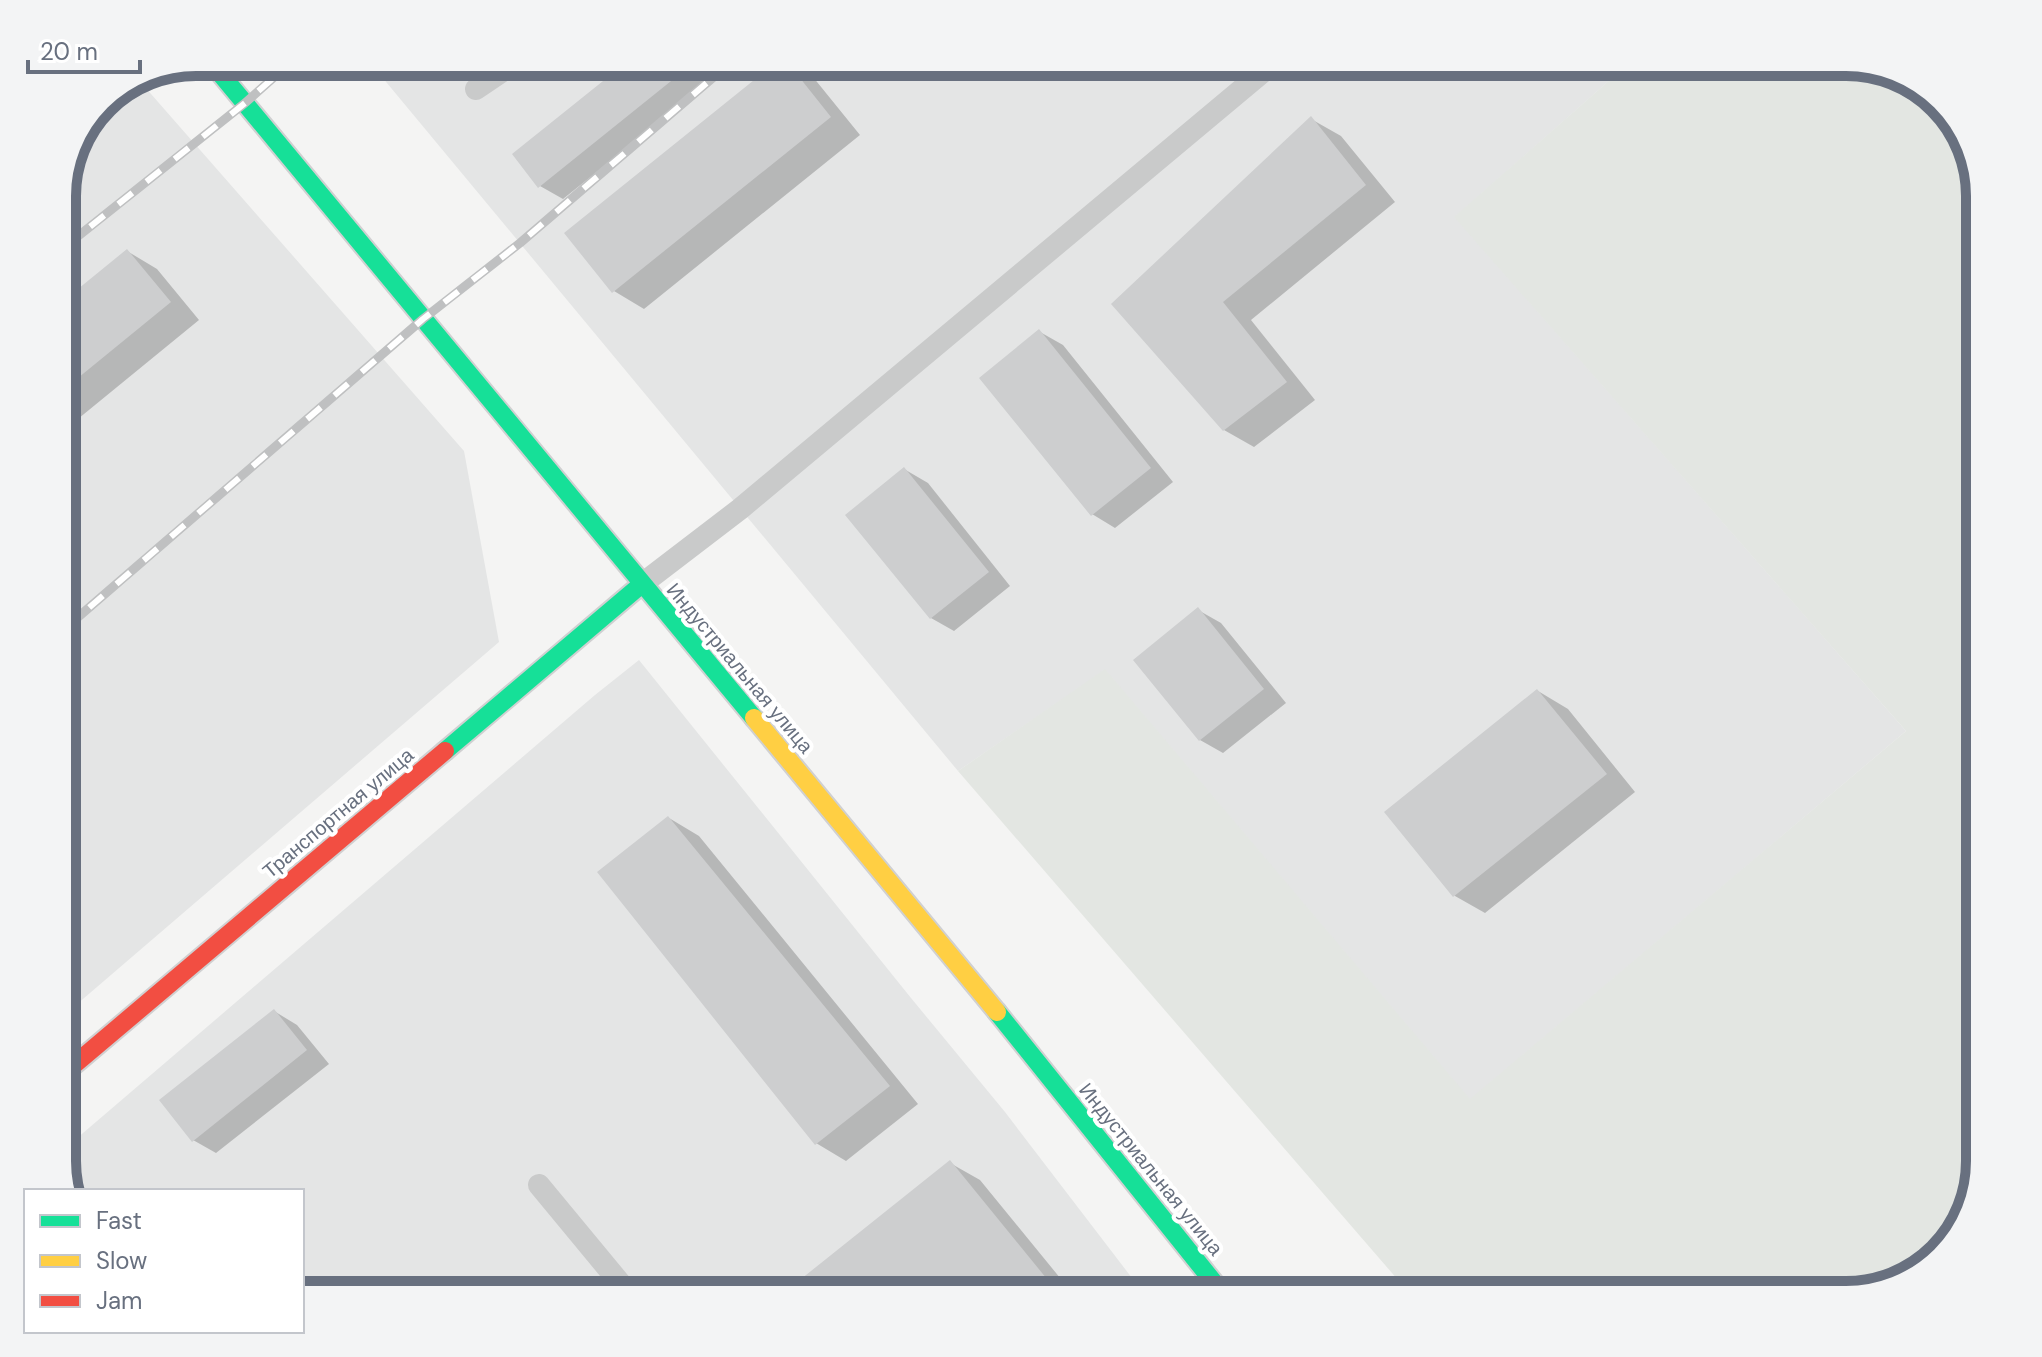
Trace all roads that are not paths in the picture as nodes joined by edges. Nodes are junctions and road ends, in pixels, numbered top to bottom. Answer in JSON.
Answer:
{"nodes":[{"id":1,"x":222,"y":76,"type":"edge"},
{"id":2,"x":495,"y":76,"type":"edge"},
{"id":3,"x":1258,"y":76,"type":"edge"},
{"id":4,"x":476,"y":89,"type":"dead end"},
{"id":5,"x":642,"y":584,"type":"junction"},
{"id":6,"x":76,"y":1063,"type":"edge"},
{"id":7,"x":539,"y":1185,"type":"dead end"},
{"id":8,"x":618,"y":1281,"type":"edge"},
{"id":9,"x":1213,"y":1281,"type":"edge"}],
"edges":[{"from":1,"to":5,"type":"street","name":"Индустриальная улица"},
{"from":2,"to":4,"type":"lane"},
{"from":3,"to":5,"type":"lane"},
{"from":5,"to":6,"type":"street","name":"Транспортная улица"},
{"from":5,"to":9,"type":"street","name":"Индустриальная улица"},
{"from":7,"to":8,"type":"lane"}]}
